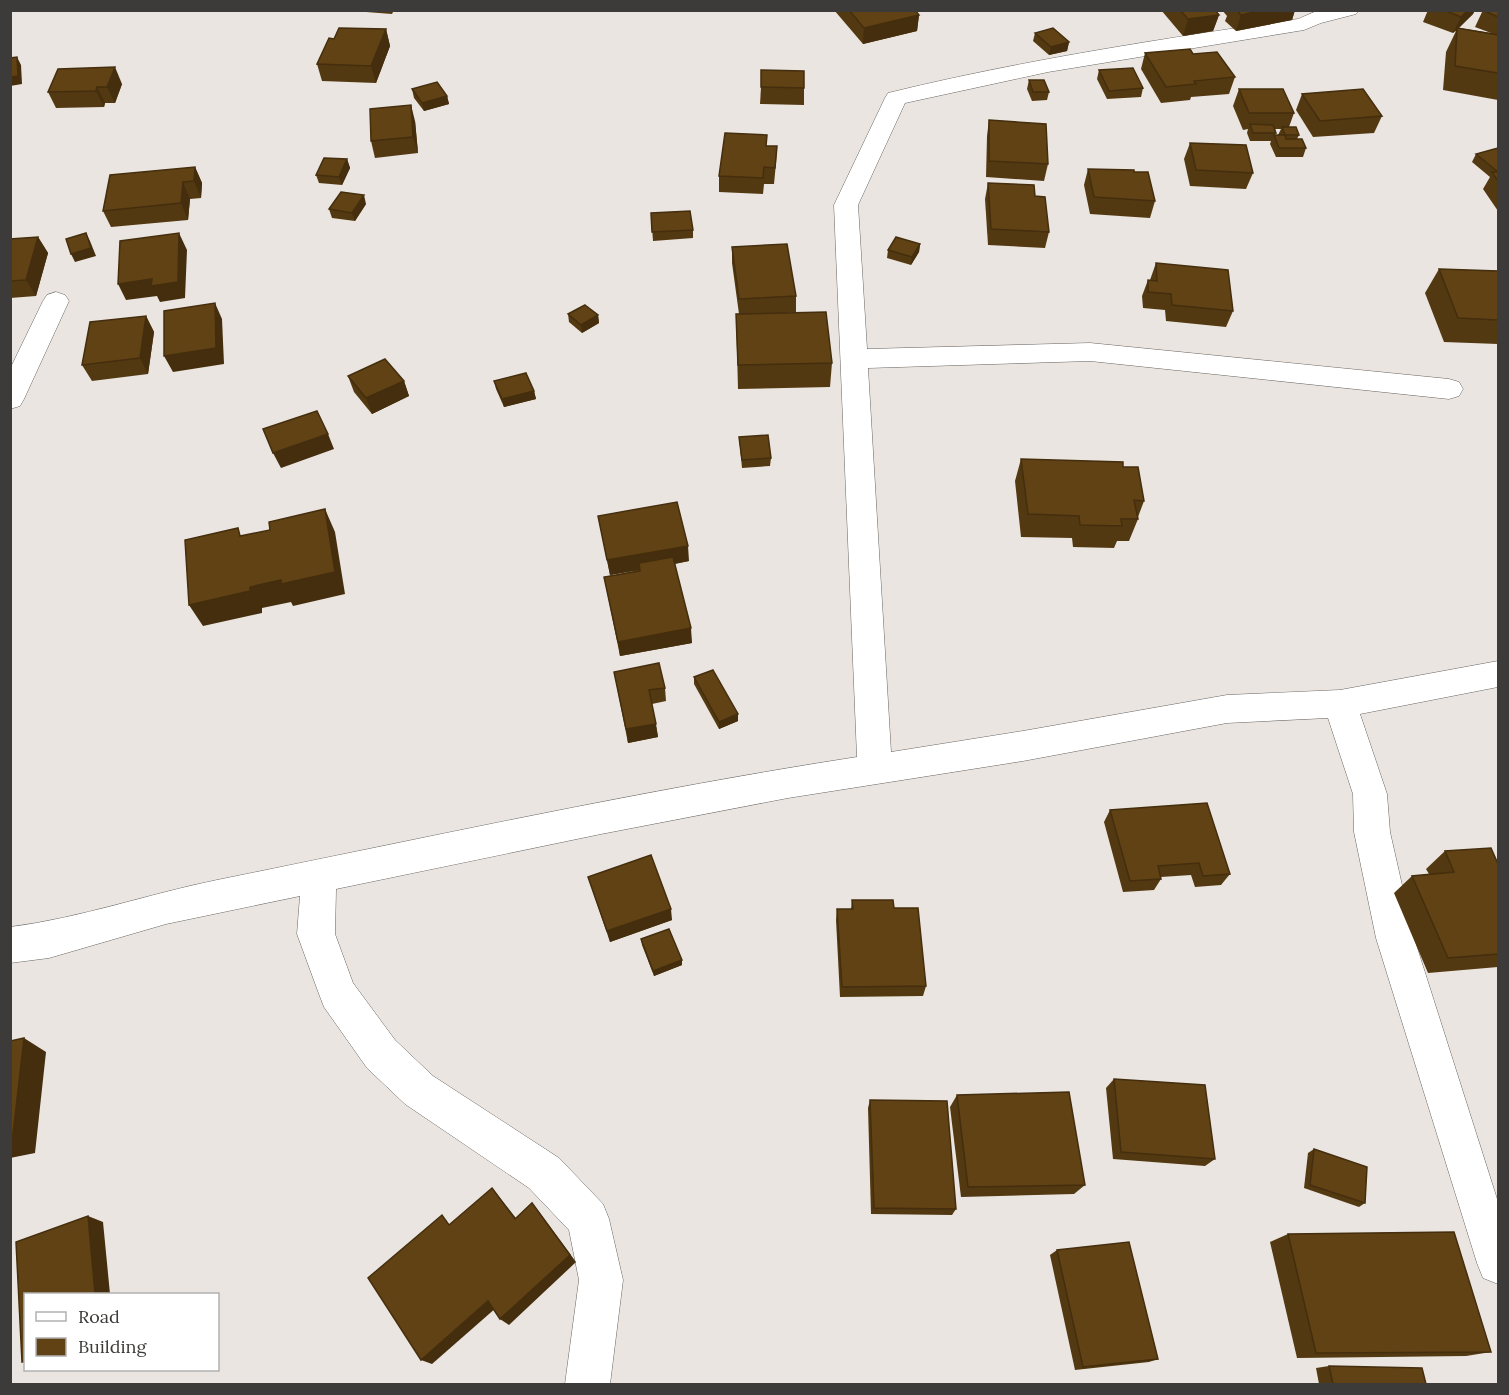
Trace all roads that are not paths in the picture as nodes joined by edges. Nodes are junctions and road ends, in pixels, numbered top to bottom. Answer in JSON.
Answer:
{"nodes":[{"id":1,"x":1349,"y":10,"type":"edge"},
{"id":2,"x":56,"y":301,"type":"dead end"},
{"id":3,"x":855,"y":359,"type":"junction"},
{"id":4,"x":1449,"y":390,"type":"dead end"},
{"id":5,"x":10,"y":399,"type":"edge"},
{"id":6,"x":1498,"y":674,"type":"edge"},
{"id":7,"x":1340,"y":704,"type":"junction"},
{"id":8,"x":875,"y":769,"type":"junction"},
{"id":9,"x":319,"y":875,"type":"junction"},
{"id":10,"x":10,"y":945,"type":"edge"},
{"id":11,"x":1498,"y":1263,"type":"edge"},
{"id":12,"x":588,"y":1384,"type":"edge"}],
"edges":[{"from":1,"to":3,"type":"street"},
{"from":2,"to":5,"type":"street"},
{"from":3,"to":4,"type":"street"},
{"from":3,"to":8,"type":"street"},
{"from":6,"to":7,"type":"street"},
{"from":7,"to":8,"type":"street"},
{"from":7,"to":11,"type":"street"},
{"from":8,"to":9,"type":"street"},
{"from":9,"to":10,"type":"street"},
{"from":9,"to":12,"type":"street"}]}
